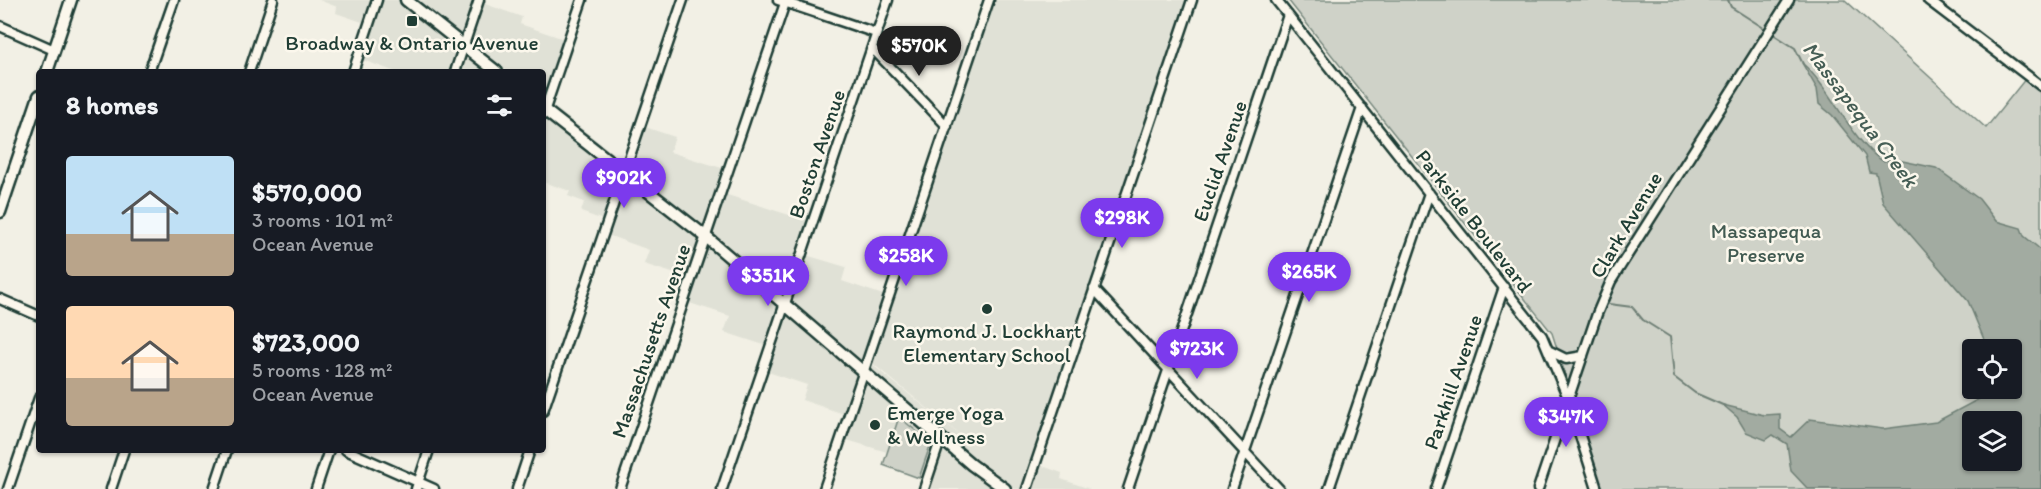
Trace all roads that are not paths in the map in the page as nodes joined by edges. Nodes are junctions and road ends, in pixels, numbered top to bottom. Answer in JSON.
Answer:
{"nodes":[{"id":1,"x":71,"y":0,"type":"edge"},
{"id":2,"x":174,"y":0,"type":"edge"},
{"id":3,"x":273,"y":0,"type":"edge"},
{"id":4,"x":377,"y":0,"type":"edge"},
{"id":5,"x":406,"y":0,"type":"edge"},
{"id":6,"x":480,"y":0,"type":"edge"},
{"id":7,"x":582,"y":0,"type":"edge"},
{"id":8,"x":683,"y":0,"type":"edge"},
{"id":9,"x":888,"y":0,"type":"edge"},
{"id":10,"x":989,"y":0,"type":"edge"},
{"id":11,"x":1192,"y":0,"type":"edge"},
{"id":12,"x":1276,"y":0,"type":"edge"},
{"id":13,"x":1789,"y":0,"type":"edge"},
{"id":14,"x":1928,"y":0,"type":"edge"},
{"id":15,"x":783,"y":1,"type":"edge"},
{"id":16,"x":1288,"y":15,"type":"junction"},
{"id":17,"x":0,"y":26,"type":"edge"},
{"id":18,"x":876,"y":33,"type":"junction"},
{"id":19,"x":464,"y":46,"type":"junction"},
{"id":20,"x":872,"y":48,"type":"junction"},
{"id":21,"x":54,"y":50,"type":"junction"},
{"id":22,"x":48,"y":69,"type":"edge"},
{"id":23,"x":150,"y":69,"type":"edge"},
{"id":24,"x":250,"y":69,"type":"edge"},
{"id":25,"x":354,"y":69,"type":"edge"},
{"id":26,"x":456,"y":69,"type":"edge"},
{"id":27,"x":493,"y":69,"type":"edge"},
{"id":28,"x":2041,"y":86,"type":"edge"},
{"id":29,"x":36,"y":105,"type":"edge"},
{"id":30,"x":546,"y":106,"type":"edge"},
{"id":31,"x":1362,"y":108,"type":"junction"},
{"id":32,"x":546,"y":113,"type":"edge"},
{"id":33,"x":947,"y":126,"type":"junction"},
{"id":34,"x":624,"y":171,"type":"junction"},
{"id":35,"x":1429,"y":193,"type":"junction"},
{"id":36,"x":0,"y":212,"type":"edge"},
{"id":37,"x":705,"y":236,"type":"junction"},
{"id":38,"x":1504,"y":287,"type":"junction"},
{"id":39,"x":1094,"y":289,"type":"junction"},
{"id":40,"x":0,"y":299,"type":"edge"},
{"id":41,"x":786,"y":303,"type":"junction"},
{"id":42,"x":36,"y":315,"type":"edge"},
{"id":43,"x":1549,"y":350,"type":"junction"},
{"id":44,"x":1583,"y":356,"type":"junction"},
{"id":45,"x":1169,"y":369,"type":"junction"},
{"id":46,"x":864,"y":371,"type":"junction"},
{"id":47,"x":1568,"y":398,"type":"junction"},
{"id":48,"x":546,"y":402,"type":"edge"},
{"id":49,"x":36,"y":407,"type":"edge"},
{"id":50,"x":941,"y":438,"type":"junction"},
{"id":51,"x":1245,"y":451,"type":"junction"},
{"id":52,"x":123,"y":453,"type":"edge"},
{"id":53,"x":226,"y":453,"type":"edge"},
{"id":54,"x":328,"y":453,"type":"edge"},
{"id":55,"x":352,"y":453,"type":"edge"},
{"id":56,"x":428,"y":453,"type":"edge"},
{"id":57,"x":529,"y":453,"type":"edge"},
{"id":58,"x":417,"y":485,"type":"edge"},
{"id":59,"x":8,"y":489,"type":"edge"},
{"id":60,"x":111,"y":489,"type":"edge"},
{"id":61,"x":214,"y":489,"type":"edge"},
{"id":62,"x":316,"y":489,"type":"edge"},
{"id":63,"x":434,"y":489,"type":"edge"},
{"id":64,"x":517,"y":489,"type":"edge"},
{"id":65,"x":620,"y":489,"type":"edge"},
{"id":66,"x":722,"y":489,"type":"edge"},
{"id":67,"x":824,"y":489,"type":"edge"},
{"id":68,"x":924,"y":489,"type":"edge"},
{"id":69,"x":1005,"y":489,"type":"edge"},
{"id":70,"x":1027,"y":489,"type":"edge"},
{"id":71,"x":1128,"y":489,"type":"edge"},
{"id":72,"x":1233,"y":489,"type":"edge"},
{"id":73,"x":1279,"y":489,"type":"edge"},
{"id":74,"x":1329,"y":489,"type":"edge"},
{"id":75,"x":1436,"y":489,"type":"edge"},
{"id":76,"x":1538,"y":489,"type":"edge"},
{"id":77,"x":1597,"y":489,"type":"edge"}],
"edges":[{"from":1,"to":21,"type":"main road"},
{"from":2,"to":23,"type":"street"},
{"from":3,"to":24,"type":"street"},
{"from":4,"to":25,"type":"street"},
{"from":5,"to":19,"type":"main road"},
{"from":6,"to":19,"type":"street"},
{"from":7,"to":30,"type":"street"},
{"from":8,"to":34,"type":"street"},
{"from":9,"to":18,"type":"street","name":"Boston Avenue"},
{"from":10,"to":33,"type":"street"},
{"from":11,"to":39,"type":"street"},
{"from":12,"to":16,"type":"street","name":"Parkside Boulevard"},
{"from":13,"to":44,"type":"street","name":"Clark Avenue"},
{"from":14,"to":28,"type":"street"},
{"from":15,"to":18,"type":"street"},
{"from":15,"to":37,"type":"street","name":"Massachusetts Avenue"},
{"from":16,"to":31,"type":"street","name":"Parkside Boulevard"},
{"from":16,"to":45,"type":"street","name":"Euclid Avenue"},
{"from":17,"to":21,"type":"street"},
{"from":18,"to":20,"type":"street","name":"Boston Avenue"},
{"from":19,"to":26,"type":"street"},
{"from":19,"to":27,"type":"main road"},
{"from":20,"to":33,"type":"street"},
{"from":20,"to":41,"type":"street","name":"Boston Avenue"},
{"from":21,"to":22,"type":"main road"},
{"from":29,"to":36,"type":"main road"},
{"from":31,"to":35,"type":"street","name":"Parkside Boulevard"},
{"from":31,"to":51,"type":"street"},
{"from":32,"to":34,"type":"main road"},
{"from":33,"to":46,"type":"street"},
{"from":34,"to":37,"type":"main road"},
{"from":34,"to":48,"type":"street"},
{"from":35,"to":38,"type":"street","name":"Parkside Boulevard"},
{"from":35,"to":74,"type":"street"},
{"from":37,"to":41,"type":"main road"},
{"from":37,"to":65,"type":"street","name":"Massachusetts Avenue"},
{"from":38,"to":43,"type":"street","name":"Parkside Boulevard"},
{"from":38,"to":75,"type":"street","name":"Parkhill Avenue"},
{"from":39,"to":45,"type":"street"},
{"from":39,"to":70,"type":"street"},
{"from":40,"to":42,"type":"street"},
{"from":41,"to":46,"type":"main road"},
{"from":41,"to":66,"type":"street","name":"Boston Avenue"},
{"from":43,"to":44,"type":"street"},
{"from":43,"to":47,"type":"street","name":"Parkside Boulevard"},
{"from":44,"to":47,"type":"street","name":"Clark Avenue"},
{"from":45,"to":51,"type":"street"},
{"from":45,"to":71,"type":"street","name":"Euclid Avenue"},
{"from":46,"to":50,"type":"main road"},
{"from":46,"to":67,"type":"street"},
{"from":47,"to":76,"type":"street","name":"Clark Avenue"},
{"from":47,"to":77,"type":"street","name":"Parkside Boulevard"},
{"from":49,"to":59,"type":"street"},
{"from":50,"to":68,"type":"street"},
{"from":50,"to":69,"type":"main road"},
{"from":51,"to":72,"type":"street"},
{"from":51,"to":73,"type":"street"},
{"from":52,"to":60,"type":"street"},
{"from":53,"to":61,"type":"street"},
{"from":54,"to":62,"type":"street"},
{"from":55,"to":58,"type":"street"},
{"from":56,"to":58,"type":"street"},
{"from":57,"to":64,"type":"street"},
{"from":58,"to":63,"type":"street"}]}
